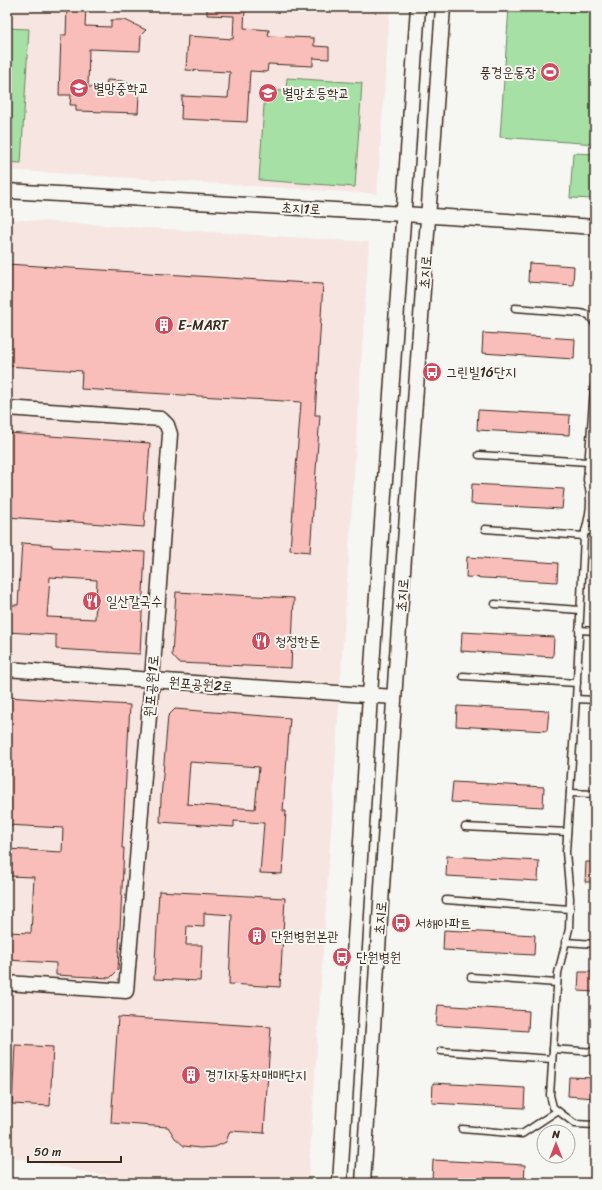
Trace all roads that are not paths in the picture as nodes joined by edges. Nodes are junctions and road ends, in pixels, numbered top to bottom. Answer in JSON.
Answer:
{"nodes":[{"id":1,"x":418,"y":7,"type":"edge"},
{"id":2,"x":442,"y":7,"type":"edge"},
{"id":3,"x":7,"y":190,"type":"edge"},
{"id":4,"x":404,"y":214,"type":"junction"},
{"id":5,"x":428,"y":216,"type":"junction"},
{"id":6,"x":595,"y":227,"type":"edge"},
{"id":7,"x":515,"y":308,"type":"dead end"},
{"id":8,"x":595,"y":324,"type":"edge"},
{"id":9,"x":595,"y":374,"type":"edge"},
{"id":10,"x":7,"y":408,"type":"edge"},
{"id":11,"x":593,"y":440,"type":"edge"},
{"id":12,"x":479,"y":455,"type":"dead end"},
{"id":13,"x":588,"y":462,"type":"junction"},
{"id":14,"x":485,"y":529,"type":"dead end"},
{"id":15,"x":595,"y":531,"type":"edge"},
{"id":16,"x":584,"y":534,"type":"junction"},
{"id":17,"x":495,"y":604,"type":"dead end"},
{"id":18,"x":580,"y":610,"type":"junction"},
{"id":19,"x":579,"y":630,"type":"junction"},
{"id":20,"x":595,"y":631,"type":"edge"},
{"id":21,"x":7,"y":669,"type":"edge"},
{"id":22,"x":463,"y":676,"type":"dead end"},
{"id":23,"x":152,"y":680,"type":"junction"},
{"id":24,"x":577,"y":683,"type":"junction"},
{"id":25,"x":370,"y":696,"type":"junction"},
{"id":26,"x":394,"y":697,"type":"junction"},
{"id":27,"x":576,"y":699,"type":"junction"},
{"id":28,"x":595,"y":700,"type":"edge"},
{"id":29,"x":570,"y":793,"type":"junction"},
{"id":30,"x":595,"y":794,"type":"edge"},
{"id":31,"x":465,"y":827,"type":"dead end"},
{"id":32,"x":567,"y":832,"type":"junction"},
{"id":33,"x":446,"y":900,"type":"dead end"},
{"id":34,"x":570,"y":909,"type":"junction"},
{"id":35,"x":565,"y":942,"type":"junction"},
{"id":36,"x":595,"y":944,"type":"edge"},
{"id":37,"x":471,"y":977,"type":"dead end"},
{"id":38,"x":7,"y":983,"type":"edge"},
{"id":39,"x":557,"y":983,"type":"junction"},
{"id":40,"x":553,"y":1049,"type":"junction"},
{"id":41,"x":441,"y":1051,"type":"dead end"},
{"id":42,"x":595,"y":1052,"type":"edge"},
{"id":43,"x":552,"y":1060,"type":"junction"},
{"id":44,"x":557,"y":1111,"type":"junction"},
{"id":45,"x":595,"y":1125,"type":"edge"},
{"id":46,"x":462,"y":1129,"type":"dead end"},
{"id":47,"x":340,"y":1183,"type":"edge"},
{"id":48,"x":363,"y":1183,"type":"edge"}],
"edges":[{"from":1,"to":4,"type":"street","name":"초지로"},
{"from":2,"to":5,"type":"street","name":"초지로"},
{"from":3,"to":4,"type":"street","name":"초지1로"},
{"from":4,"to":5,"type":"street","name":"초지1로"},
{"from":4,"to":25,"type":"street","name":"초지로"},
{"from":5,"to":6,"type":"street","name":"초지1로"},
{"from":5,"to":26,"type":"street","name":"초지로"},
{"from":7,"to":8,"type":"lane"},
{"from":9,"to":11,"type":"lane"},
{"from":10,"to":23,"type":"street","name":"원포공원1로"},
{"from":11,"to":13,"type":"lane"},
{"from":12,"to":13,"type":"lane"},
{"from":13,"to":16,"type":"lane"},
{"from":14,"to":16,"type":"lane"},
{"from":15,"to":16,"type":"lane"},
{"from":16,"to":18,"type":"lane"},
{"from":17,"to":18,"type":"lane"},
{"from":18,"to":19,"type":"lane"},
{"from":19,"to":20,"type":"lane"},
{"from":19,"to":24,"type":"lane"},
{"from":21,"to":23,"type":"street","name":"원포공원2로"},
{"from":22,"to":24,"type":"lane"},
{"from":23,"to":25,"type":"street","name":"원포공원2로"},
{"from":23,"to":38,"type":"street","name":"원포공원1로"},
{"from":24,"to":27,"type":"lane"},
{"from":25,"to":26,"type":"street","name":"원포공원2로"},
{"from":25,"to":47,"type":"street","name":"초지로"},
{"from":26,"to":48,"type":"street","name":"초지로"},
{"from":27,"to":28,"type":"lane"},
{"from":27,"to":29,"type":"lane"},
{"from":29,"to":30,"type":"lane"},
{"from":29,"to":32,"type":"lane"},
{"from":31,"to":32,"type":"lane"},
{"from":32,"to":34,"type":"lane"},
{"from":33,"to":34,"type":"lane"},
{"from":34,"to":35,"type":"lane"},
{"from":35,"to":36,"type":"lane"},
{"from":35,"to":39,"type":"lane"},
{"from":37,"to":39,"type":"lane"},
{"from":39,"to":40,"type":"lane"},
{"from":40,"to":42,"type":"lane"},
{"from":40,"to":43,"type":"lane"},
{"from":41,"to":43,"type":"lane"},
{"from":43,"to":44,"type":"lane"},
{"from":44,"to":45,"type":"lane"},
{"from":44,"to":46,"type":"lane"}]}
